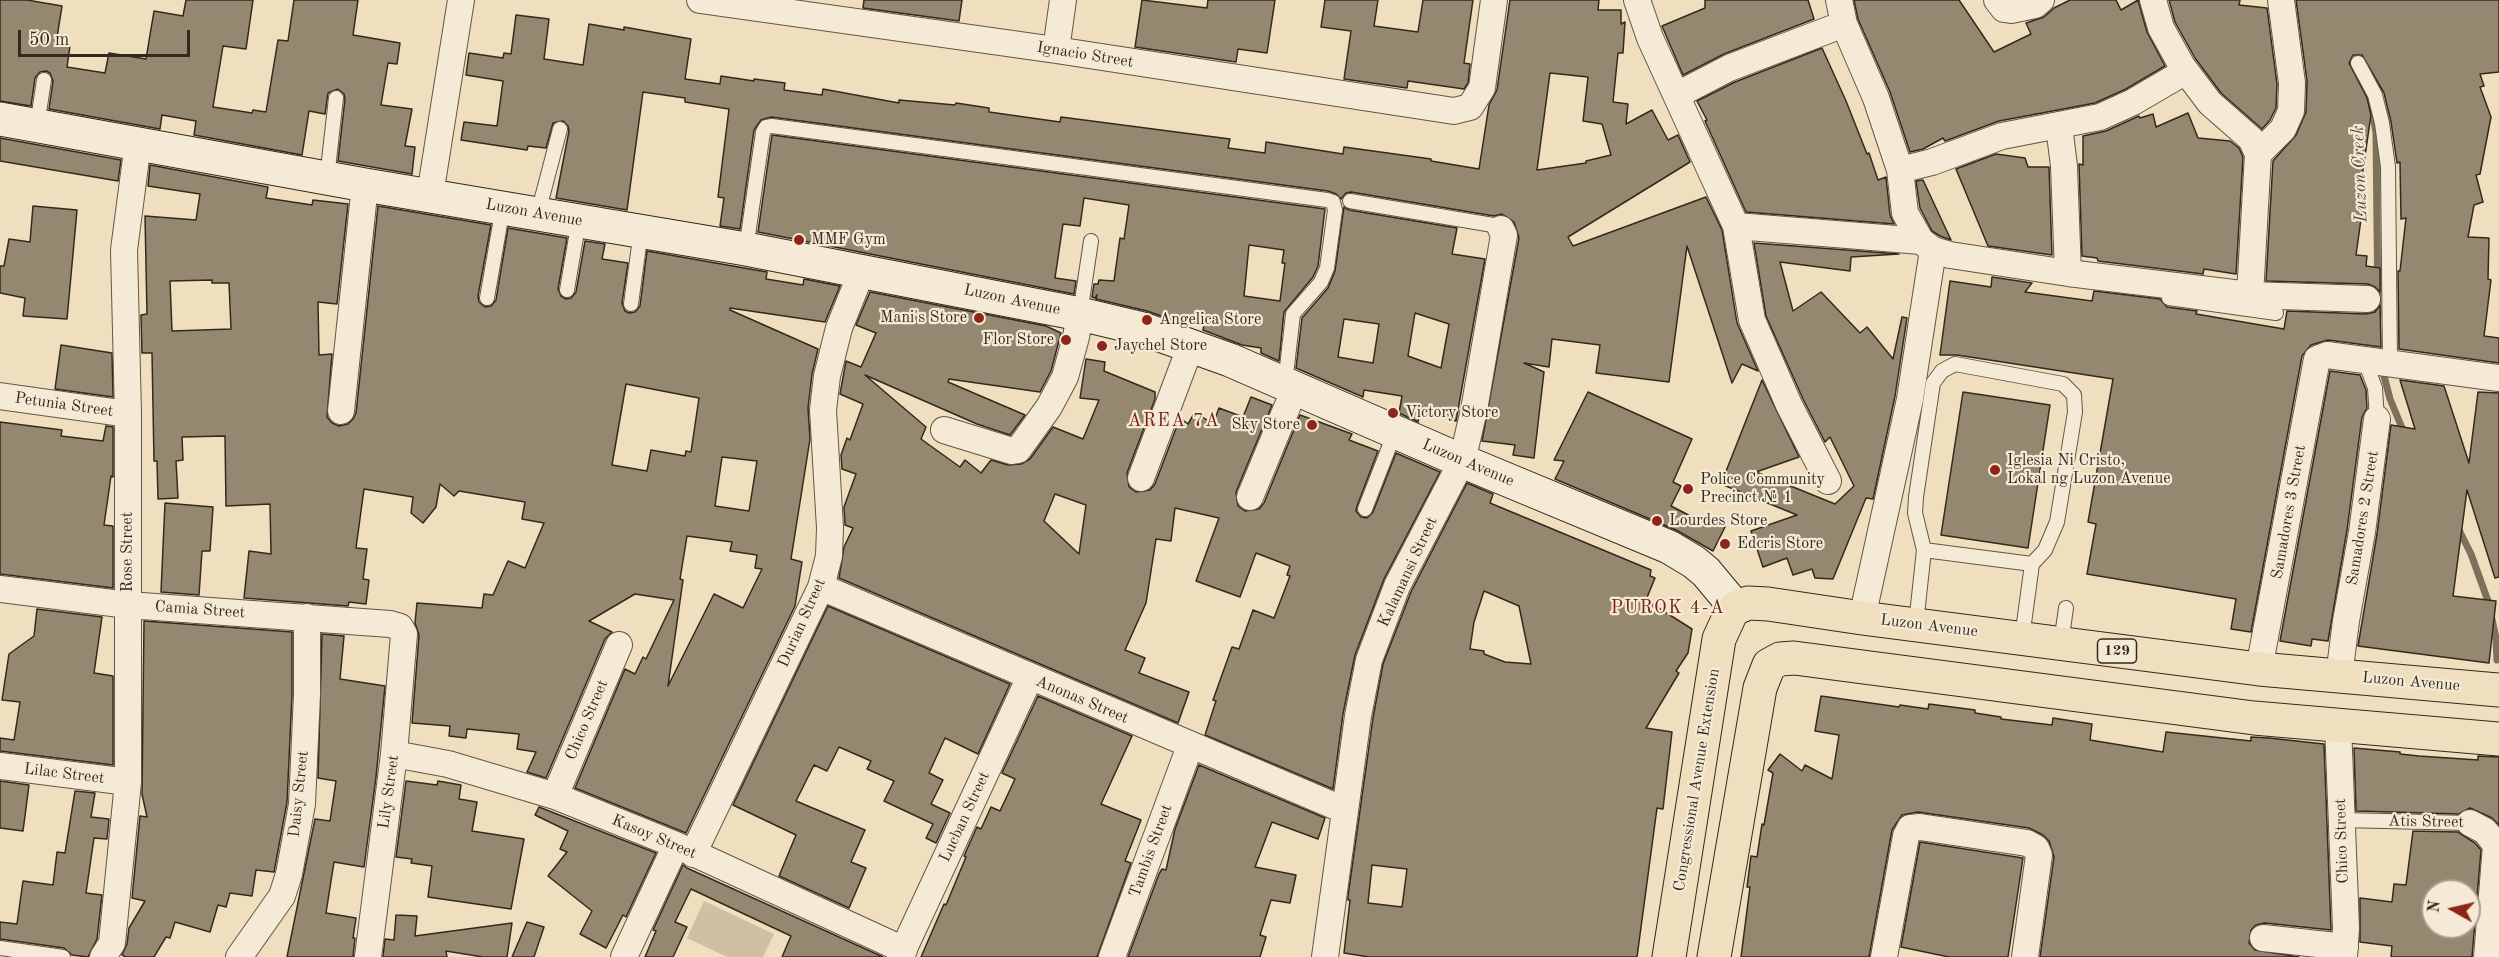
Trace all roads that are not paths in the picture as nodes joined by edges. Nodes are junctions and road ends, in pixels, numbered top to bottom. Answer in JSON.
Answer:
{"nodes":[{"id":1,"x":461,"y":0,"type":"edge"},
{"id":2,"x":700,"y":0,"type":"edge"},
{"id":3,"x":1063,"y":0,"type":"edge"},
{"id":4,"x":1494,"y":0,"type":"edge"},
{"id":5,"x":1637,"y":0,"type":"edge"},
{"id":6,"x":1997,"y":0,"type":"edge"},
{"id":7,"x":2042,"y":0,"type":"edge"},
{"id":8,"x":2153,"y":0,"type":"edge"},
{"id":9,"x":2281,"y":0,"type":"edge"},
{"id":10,"x":1842,"y":12,"type":"edge"},
{"id":11,"x":1056,"y":50,"type":"junction"},
{"id":12,"x":2358,"y":63,"type":"dead end"},
{"id":13,"x":2186,"y":71,"type":"junction"},
{"id":14,"x":44,"y":80,"type":"dead end"},
{"id":15,"x":1677,"y":94,"type":"junction"},
{"id":16,"x":336,"y":98,"type":"dead end"},
{"id":17,"x":0,"y":119,"type":"edge"},
{"id":18,"x":37,"y":126,"type":"junction"},
{"id":19,"x":2059,"y":126,"type":"junction"},
{"id":20,"x":560,"y":129,"type":"dead end"},
{"id":21,"x":138,"y":143,"type":"junction"},
{"id":22,"x":2258,"y":154,"type":"junction"},
{"id":23,"x":1900,"y":170,"type":"junction"},
{"id":24,"x":327,"y":178,"type":"junction"},
{"id":25,"x":365,"y":185,"type":"junction"},
{"id":26,"x":430,"y":195,"type":"junction"},
{"id":27,"x":1350,"y":201,"type":"dead end"},
{"id":28,"x":503,"y":207,"type":"junction"},
{"id":29,"x":538,"y":213,"type":"junction"},
{"id":30,"x":579,"y":220,"type":"junction"},
{"id":31,"x":1736,"y":226,"type":"junction"},
{"id":32,"x":1501,"y":229,"type":"joint"},
{"id":33,"x":641,"y":231,"type":"junction"},
{"id":34,"x":1091,"y":241,"type":"dead end"},
{"id":35,"x":1927,"y":246,"type":"junction"},
{"id":36,"x":746,"y":249,"type":"junction"},
{"id":37,"x":1955,"y":266,"type":"dead end"},
{"id":38,"x":862,"y":271,"type":"junction"},
{"id":39,"x":2068,"y":273,"type":"junction"},
{"id":40,"x":567,"y":290,"type":"dead end"},
{"id":41,"x":2250,"y":295,"type":"junction"},
{"id":42,"x":488,"y":298,"type":"dead end"},
{"id":43,"x":2380,"y":298,"type":"junction"},
{"id":44,"x":631,"y":304,"type":"dead end"},
{"id":45,"x":2277,"y":313,"type":"dead end"},
{"id":46,"x":1080,"y":314,"type":"junction"},
{"id":47,"x":1191,"y":345,"type":"junction"},
{"id":48,"x":2365,"y":361,"type":"junction"},
{"id":49,"x":2390,"y":364,"type":"junction"},
{"id":50,"x":2499,"y":378,"type":"edge"},
{"id":51,"x":1290,"y":386,"type":"junction"},
{"id":52,"x":0,"y":396,"type":"edge"},
{"id":53,"x":341,"y":411,"type":"dead end"},
{"id":54,"x":128,"y":414,"type":"junction"},
{"id":55,"x":2377,"y":419,"type":"joint"},
{"id":56,"x":944,"y":430,"type":"dead end"},
{"id":57,"x":1395,"y":432,"type":"junction"},
{"id":58,"x":1462,"y":461,"type":"junction"},
{"id":59,"x":1141,"y":478,"type":"dead end"},
{"id":60,"x":1828,"y":481,"type":"dead end"},
{"id":61,"x":1250,"y":497,"type":"dead end"},
{"id":62,"x":1365,"y":509,"type":"dead end"},
{"id":63,"x":1924,"y":550,"type":"junction"},
{"id":64,"x":2032,"y":564,"type":"junction"},
{"id":65,"x":821,"y":587,"type":"junction"},
{"id":66,"x":0,"y":589,"type":"edge"},
{"id":67,"x":128,"y":605,"type":"junction"},
{"id":68,"x":1736,"y":608,"type":"junction"},
{"id":69,"x":2066,"y":608,"type":"dead end"},
{"id":70,"x":307,"y":617,"type":"junction"},
{"id":71,"x":1862,"y":618,"type":"junction"},
{"id":72,"x":1916,"y":624,"type":"junction"},
{"id":73,"x":400,"y":627,"type":"joint"},
{"id":74,"x":2022,"y":638,"type":"junction"},
{"id":75,"x":2061,"y":643,"type":"junction"},
{"id":76,"x":619,"y":645,"type":"dead end"},
{"id":77,"x":2259,"y":669,"type":"junction"},
{"id":78,"x":2339,"y":676,"type":"junction"},
{"id":79,"x":1030,"y":677,"type":"junction"},
{"id":80,"x":2499,"y":690,"type":"edge"},
{"id":81,"x":2338,"y":725,"type":"junction"},
{"id":82,"x":2499,"y":739,"type":"edge"},
{"id":83,"x":1190,"y":746,"type":"junction"},
{"id":84,"x":394,"y":754,"type":"junction"},
{"id":85,"x":0,"y":766,"type":"edge"},
{"id":86,"x":128,"y":782,"type":"junction"},
{"id":87,"x":555,"y":796,"type":"junction"},
{"id":88,"x":1344,"y":810,"type":"junction"},
{"id":89,"x":2342,"y":820,"type":"junction"},
{"id":90,"x":2470,"y":823,"type":"joint"},
{"id":91,"x":684,"y":850,"type":"junction"},
{"id":92,"x":2264,"y":939,"type":"dead end"},
{"id":93,"x":0,"y":948,"type":"edge"},
{"id":94,"x":2345,"y":952,"type":"edge"},
{"id":95,"x":902,"y":953,"type":"edge"},
{"id":96,"x":63,"y":957,"type":"edge"},
{"id":97,"x":103,"y":957,"type":"edge"},
{"id":98,"x":239,"y":957,"type":"edge"},
{"id":99,"x":368,"y":957,"type":"edge"},
{"id":100,"x":624,"y":957,"type":"edge"},
{"id":101,"x":1112,"y":957,"type":"edge"},
{"id":102,"x":1324,"y":957,"type":"edge"},
{"id":103,"x":1669,"y":957,"type":"edge"},
{"id":104,"x":1714,"y":957,"type":"edge"},
{"id":105,"x":1884,"y":957,"type":"edge"},
{"id":106,"x":2025,"y":957,"type":"edge"},
{"id":107,"x":2487,"y":957,"type":"edge"}],
"edges":[{"from":1,"to":26,"type":"street"},
{"from":2,"to":11,"type":"street","name":"Ignacio Street"},
{"from":3,"to":11,"type":"street"},
{"from":4,"to":11,"type":"street","name":"Ignacio Street"},
{"from":5,"to":15,"type":"street"},
{"from":6,"to":7,"type":"street"},
{"from":8,"to":13,"type":"street"},
{"from":9,"to":22,"type":"street"},
{"from":10,"to":15,"type":"street"},
{"from":10,"to":23,"type":"street"},
{"from":12,"to":43,"type":"lane"},
{"from":13,"to":19,"type":"street"},
{"from":13,"to":22,"type":"street"},
{"from":14,"to":18,"type":"lane"},
{"from":15,"to":31,"type":"street"},
{"from":16,"to":24,"type":"lane"},
{"from":17,"to":18,"type":"main road","name":"Luzon Avenue"},
{"from":18,"to":21,"type":"main road","name":"Luzon Avenue"},
{"from":19,"to":23,"type":"street"},
{"from":19,"to":39,"type":"street"},
{"from":20,"to":29,"type":"lane"},
{"from":21,"to":24,"type":"main road","name":"Luzon Avenue"},
{"from":21,"to":54,"type":"street","name":"Rose Street"},
{"from":22,"to":41,"type":"street"},
{"from":23,"to":35,"type":"street"},
{"from":24,"to":25,"type":"main road","name":"Luzon Avenue"},
{"from":25,"to":26,"type":"main road","name":"Luzon Avenue"},
{"from":25,"to":53,"type":"street"},
{"from":26,"to":28,"type":"main road","name":"Luzon Avenue"},
{"from":27,"to":32,"type":"lane"},
{"from":28,"to":29,"type":"main road","name":"Luzon Avenue"},
{"from":28,"to":42,"type":"lane"},
{"from":29,"to":30,"type":"main road","name":"Luzon Avenue"},
{"from":30,"to":33,"type":"main road","name":"Luzon Avenue"},
{"from":30,"to":40,"type":"lane"},
{"from":31,"to":35,"type":"street"},
{"from":31,"to":60,"type":"street"},
{"from":32,"to":58,"type":"street","name":"Kalamansi Street"},
{"from":33,"to":36,"type":"main road","name":"Luzon Avenue"},
{"from":33,"to":44,"type":"lane"},
{"from":34,"to":46,"type":"lane"},
{"from":35,"to":39,"type":"street"},
{"from":35,"to":71,"type":"street"},
{"from":36,"to":38,"type":"main road","name":"Luzon Avenue"},
{"from":36,"to":51,"type":"lane"},
{"from":37,"to":45,"type":"lane"},
{"from":38,"to":46,"type":"main road","name":"Luzon Avenue"},
{"from":38,"to":65,"type":"street","name":"Durian Street"},
{"from":39,"to":41,"type":"street"},
{"from":41,"to":43,"type":"street"},
{"from":43,"to":49,"type":"lane"},
{"from":46,"to":47,"type":"main road","name":"Luzon Avenue"},
{"from":46,"to":56,"type":"street"},
{"from":47,"to":51,"type":"main road","name":"Luzon Avenue"},
{"from":47,"to":59,"type":"street"},
{"from":48,"to":49,"type":"street"},
{"from":48,"to":55,"type":"lane","name":"Samadores 2 Street"},
{"from":48,"to":77,"type":"street","name":"Samadores 3 Street"},
{"from":49,"to":50,"type":"street"},
{"from":51,"to":57,"type":"main road","name":"Luzon Avenue"},
{"from":51,"to":61,"type":"street"},
{"from":52,"to":54,"type":"street","name":"Petunia Street"},
{"from":54,"to":67,"type":"street","name":"Rose Street"},
{"from":55,"to":78,"type":"street","name":"Samadores 2 Street"},
{"from":57,"to":58,"type":"main road","name":"Luzon Avenue"},
{"from":57,"to":62,"type":"lane"},
{"from":58,"to":68,"type":"main road","name":"Luzon Avenue"},
{"from":58,"to":88,"type":"street","name":"Kalamansi Street"},
{"from":63,"to":64,"type":"lane"},
{"from":63,"to":64,"type":"lane"},
{"from":63,"to":72,"type":"lane"},
{"from":64,"to":74,"type":"lane"},
{"from":65,"to":79,"type":"street","name":"Anonas Street"},
{"from":65,"to":91,"type":"street","name":"Durian Street"},
{"from":66,"to":67,"type":"street","name":"Camia Street"},
{"from":67,"to":70,"type":"street","name":"Camia Street"},
{"from":67,"to":86,"type":"street","name":"Rose Street"},
{"from":68,"to":71,"type":"main road","name":"Luzon Avenue","number":"129"},
{"from":68,"to":103,"type":"main road","name":"Congressional Avenue Extension"},
{"from":69,"to":75,"type":"lane"},
{"from":70,"to":73,"type":"street","name":"Camia Street"},
{"from":70,"to":98,"type":"street","name":"Daisy Street"},
{"from":71,"to":72,"type":"main road","name":"Luzon Avenue","number":"129"},
{"from":72,"to":74,"type":"main road","name":"Luzon Avenue","number":"129"},
{"from":73,"to":84,"type":"street","name":"Lily Street"},
{"from":74,"to":75,"type":"main road","name":"Luzon Avenue","number":"129"},
{"from":75,"to":77,"type":"main road","name":"Luzon Avenue","number":"129"},
{"from":76,"to":87,"type":"street","name":"Chico Street"},
{"from":77,"to":78,"type":"main road","name":"Luzon Avenue","number":"129"},
{"from":78,"to":80,"type":"main road","name":"Luzon Avenue","number":"129"},
{"from":79,"to":83,"type":"street","name":"Anonas Street"},
{"from":79,"to":95,"type":"street","name":"Lucban Street"},
{"from":81,"to":82,"type":"main road"},
{"from":81,"to":89,"type":"street","name":"Chico Street"},
{"from":81,"to":104,"type":"main road"},
{"from":83,"to":88,"type":"street","name":"Anonas Street"},
{"from":83,"to":101,"type":"street","name":"Tambis Street"},
{"from":84,"to":87,"type":"street","name":"Kasoy Street"},
{"from":84,"to":99,"type":"street","name":"Lily Street"},
{"from":85,"to":86,"type":"street","name":"Lilac Street"},
{"from":86,"to":97,"type":"street","name":"Rose Street"},
{"from":87,"to":91,"type":"street","name":"Kasoy Street"},
{"from":88,"to":102,"type":"street","name":"Kalamansi Street"},
{"from":89,"to":90,"type":"lane","name":"Atis Street"},
{"from":89,"to":94,"type":"street","name":"Chico Street"},
{"from":90,"to":107,"type":"street","name":"Atis Street"},
{"from":91,"to":95,"type":"street","name":"Kasoy Street"},
{"from":91,"to":100,"type":"street","name":"Durian Street"},
{"from":92,"to":94,"type":"street"},
{"from":93,"to":96,"type":"lane"},
{"from":105,"to":106,"type":"street"}]}
